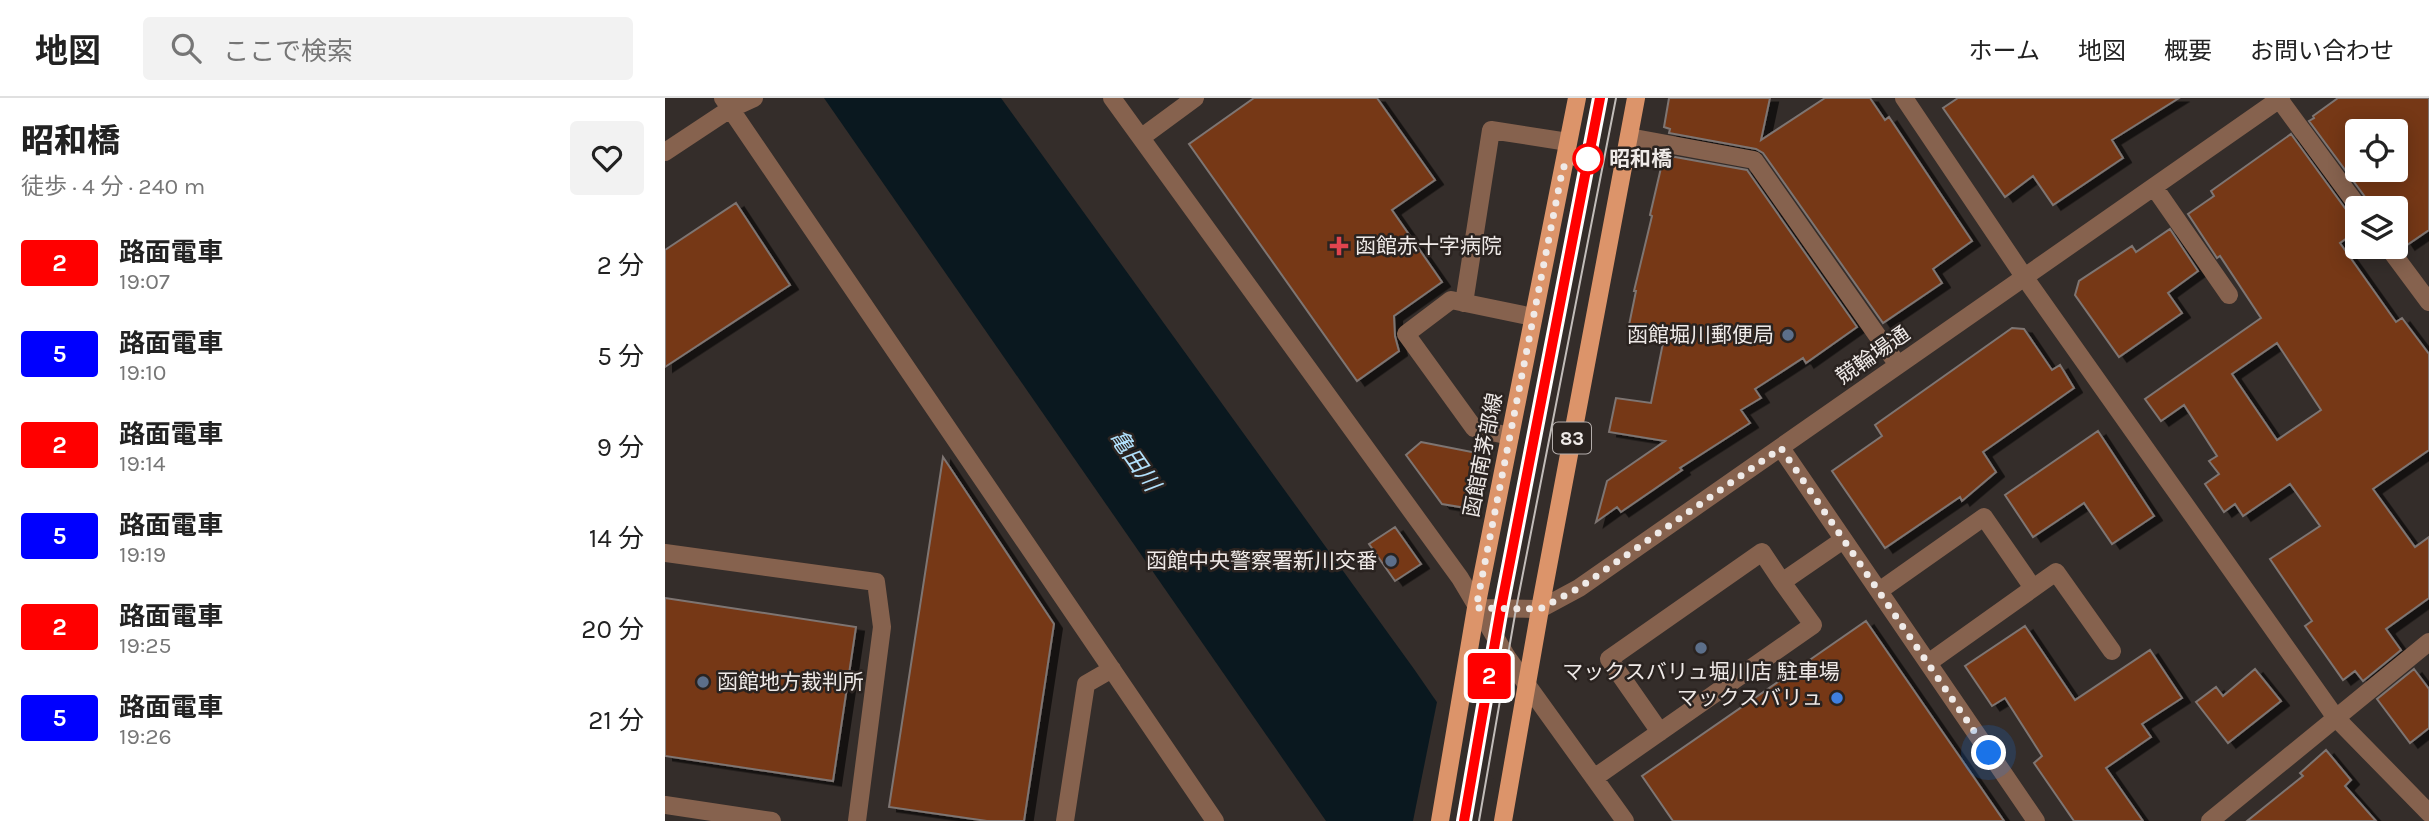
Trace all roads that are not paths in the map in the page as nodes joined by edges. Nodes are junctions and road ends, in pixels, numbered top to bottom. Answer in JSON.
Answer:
{"nodes":[{"id":1,"x":754,"y":98,"type":"edge"},
{"id":2,"x":1112,"y":98,"type":"edge"},
{"id":3,"x":1195,"y":98,"type":"edge"},
{"id":4,"x":1577,"y":98,"type":"edge"},
{"id":5,"x":1636,"y":98,"type":"edge"},
{"id":6,"x":1904,"y":98,"type":"edge"},
{"id":7,"x":2280,"y":99,"type":"edge"},
{"id":8,"x":726,"y":104,"type":"edge"},
{"id":9,"x":1142,"y":137,"type":"junction"},
{"id":10,"x":1629,"y":137,"type":"junction"},
{"id":11,"x":1568,"y":142,"type":"junction"},
{"id":12,"x":665,"y":152,"type":"edge"},
{"id":13,"x":2154,"y":187,"type":"junction"},
{"id":14,"x":2350,"y":196,"type":"edge"},
{"id":15,"x":2397,"y":259,"type":"edge"},
{"id":16,"x":2025,"y":278,"type":"junction"},
{"id":17,"x":2229,"y":295,"type":"dead end"},
{"id":18,"x":2429,"y":302,"type":"edge"},
{"id":19,"x":1464,"y":303,"type":"junction"},
{"id":20,"x":1533,"y":317,"type":"junction"},
{"id":21,"x":1898,"y":365,"type":"junction"},
{"id":22,"x":1510,"y":436,"type":"junction"},
{"id":23,"x":1781,"y":448,"type":"junction"},
{"id":24,"x":1843,"y":540,"type":"junction"},
{"id":25,"x":665,"y":553,"type":"edge"},
{"id":26,"x":1783,"y":582,"type":"junction"},
{"id":27,"x":2033,"y":588,"type":"junction"},
{"id":28,"x":1879,"y":592,"type":"junction"},
{"id":29,"x":1476,"y":608,"type":"junction"},
{"id":30,"x":1540,"y":609,"type":"junction"},
{"id":31,"x":2429,"y":642,"type":"edge"},
{"id":32,"x":2112,"y":651,"type":"dead end"},
{"id":33,"x":1928,"y":663,"type":"junction"},
{"id":34,"x":1112,"y":669,"type":"junction"},
{"id":35,"x":1527,"y":684,"type":"junction"},
{"id":36,"x":2336,"y":718,"type":"junction"},
{"id":37,"x":1660,"y":732,"type":"junction"},
{"id":38,"x":1594,"y":778,"type":"junction"},
{"id":39,"x":665,"y":805,"type":"edge"},
{"id":40,"x":2429,"y":813,"type":"edge"},
{"id":41,"x":728,"y":818,"type":"edge"},
{"id":42,"x":772,"y":821,"type":"edge"},
{"id":43,"x":857,"y":821,"type":"edge"},
{"id":44,"x":1065,"y":821,"type":"edge"},
{"id":45,"x":1215,"y":821,"type":"edge"},
{"id":46,"x":1440,"y":821,"type":"edge"},
{"id":47,"x":1503,"y":821,"type":"edge"},
{"id":48,"x":1625,"y":821,"type":"edge"},
{"id":49,"x":2036,"y":821,"type":"edge"},
{"id":50,"x":2210,"y":821,"type":"edge"}],
"edges":[{"from":1,"to":8,"type":"street"},
{"from":2,"to":9,"type":"street"},
{"from":3,"to":9,"type":"street"},
{"from":4,"to":11,"type":"main road","name":"函館南茅部線"},
{"from":5,"to":10,"type":"main road","number":"83"},
{"from":6,"to":16,"type":"street"},
{"from":7,"to":13,"type":"street","name":"競輪場通"},
{"from":7,"to":14,"type":"street"},
{"from":8,"to":12,"type":"street"},
{"from":8,"to":34,"type":"street"},
{"from":9,"to":29,"type":"street"},
{"from":10,"to":21,"type":"street"},
{"from":10,"to":30,"type":"main road","number":"83"},
{"from":11,"to":19,"type":"street"},
{"from":11,"to":20,"type":"main road","name":"函館南茅部線"},
{"from":13,"to":16,"type":"street","name":"競輪場通"},
{"from":13,"to":17,"type":"street"},
{"from":15,"to":18,"type":"street"},
{"from":16,"to":21,"type":"street","name":"競輪場通"},
{"from":16,"to":36,"type":"street"},
{"from":19,"to":20,"type":"street"},
{"from":19,"to":22,"type":"street"},
{"from":20,"to":22,"type":"main road","name":"函館南茅部線"},
{"from":21,"to":23,"type":"street","name":"競輪場通"},
{"from":22,"to":29,"type":"main road","name":"函館南茅部線"},
{"from":23,"to":24,"type":"street"},
{"from":23,"to":30,"type":"street","name":"競輪場通"},
{"from":24,"to":26,"type":"street"},
{"from":24,"to":28,"type":"street"},
{"from":25,"to":43,"type":"street"},
{"from":26,"to":37,"type":"street"},
{"from":26,"to":37,"type":"street"},
{"from":27,"to":28,"type":"street"},
{"from":27,"to":32,"type":"street"},
{"from":27,"to":33,"type":"street"},
{"from":28,"to":33,"type":"street"},
{"from":29,"to":30,"type":"street","name":"競輪場通"},
{"from":29,"to":35,"type":"street"},
{"from":29,"to":46,"type":"main road","name":"函館南茅部線"},
{"from":30,"to":35,"type":"main road","number":"83"},
{"from":31,"to":36,"type":"street"},
{"from":33,"to":49,"type":"street"},
{"from":34,"to":44,"type":"street"},
{"from":34,"to":45,"type":"street"},
{"from":35,"to":38,"type":"street"},
{"from":35,"to":47,"type":"main road","number":"83"},
{"from":36,"to":40,"type":"street"},
{"from":36,"to":50,"type":"street"},
{"from":37,"to":38,"type":"street"},
{"from":38,"to":48,"type":"street"},
{"from":39,"to":41,"type":"street"},
{"from":41,"to":42,"type":"street"}]}
